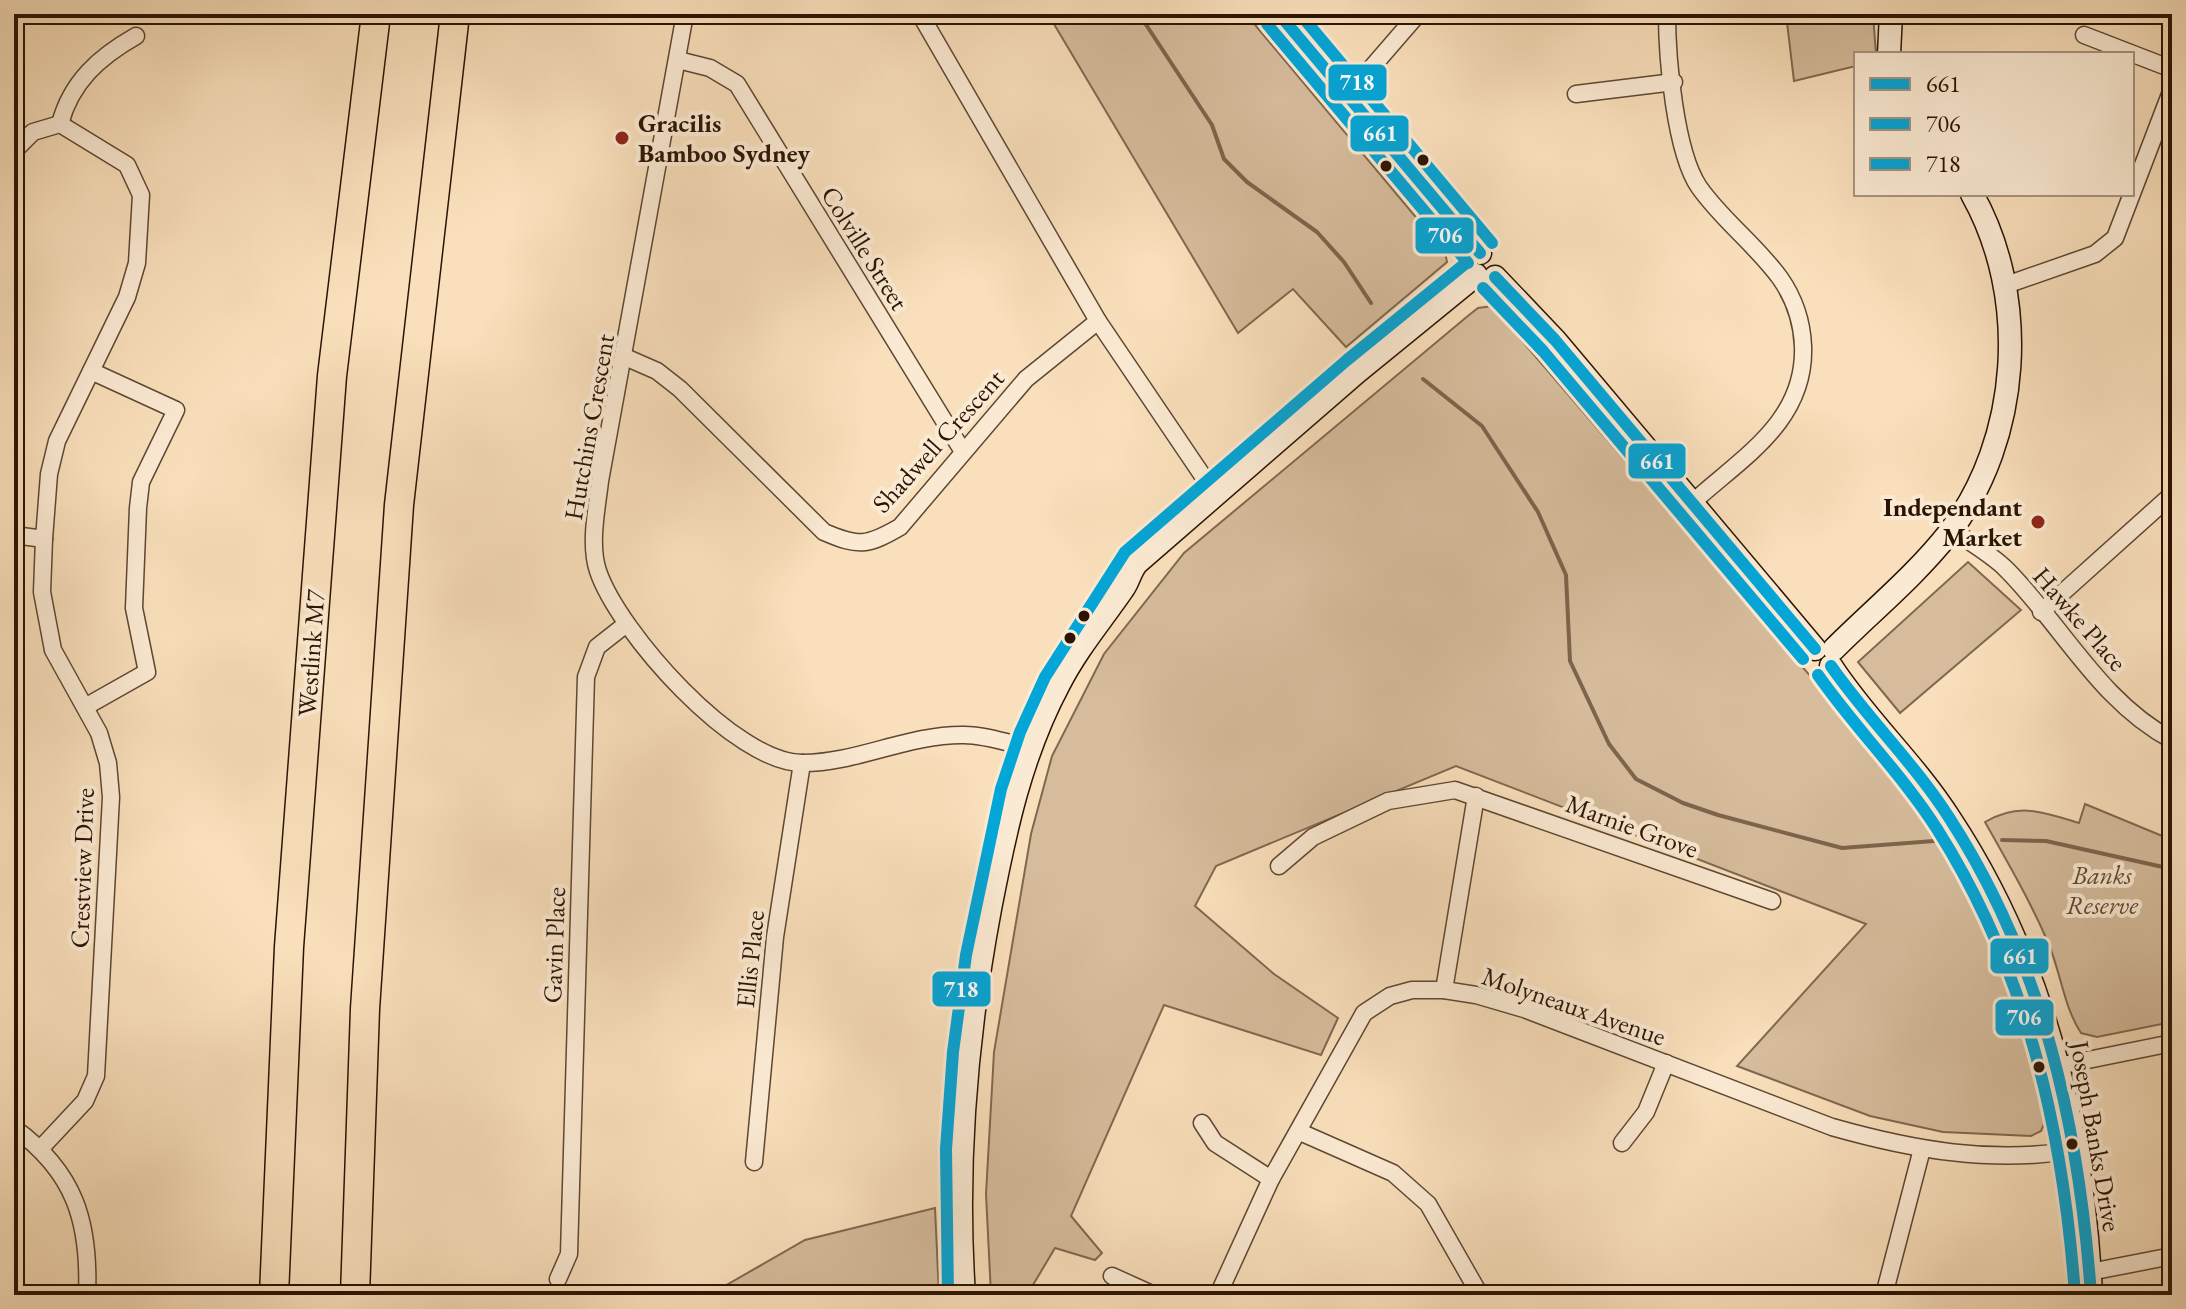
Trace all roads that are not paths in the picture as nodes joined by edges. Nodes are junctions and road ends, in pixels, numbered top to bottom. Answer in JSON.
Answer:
{"nodes":[{"id":1,"x":376,"y":14,"type":"edge"},
{"id":2,"x":455,"y":14,"type":"edge"},
{"id":3,"x":685,"y":14,"type":"edge"},
{"id":4,"x":920,"y":14,"type":"edge"},
{"id":5,"x":1279,"y":14,"type":"edge"},
{"id":6,"x":1418,"y":14,"type":"edge"},
{"id":7,"x":1667,"y":14,"type":"edge"},
{"id":8,"x":1891,"y":14,"type":"edge"},
{"id":9,"x":2084,"y":35,"type":"dead end"},
{"id":10,"x":136,"y":36,"type":"dead end"},
{"id":11,"x":1889,"y":52,"type":"edge"},
{"id":12,"x":2128,"y":52,"type":"edge"},
{"id":13,"x":2134,"y":54,"type":"edge"},
{"id":14,"x":678,"y":60,"type":"junction"},
{"id":15,"x":2172,"y":69,"type":"edge"},
{"id":16,"x":1674,"y":82,"type":"junction"},
{"id":17,"x":2172,"y":89,"type":"edge"},
{"id":18,"x":1576,"y":94,"type":"dead end"},
{"id":19,"x":1347,"y":96,"type":"junction"},
{"id":20,"x":60,"y":124,"type":"junction"},
{"id":21,"x":14,"y":151,"type":"edge"},
{"id":22,"x":2134,"y":188,"type":"edge"},
{"id":23,"x":1973,"y":196,"type":"edge"},
{"id":24,"x":2131,"y":196,"type":"edge"},
{"id":25,"x":1484,"y":268,"type":"junction"},
{"id":26,"x":2006,"y":285,"type":"junction"},
{"id":27,"x":1098,"y":321,"type":"junction"},
{"id":28,"x":625,"y":357,"type":"junction"},
{"id":29,"x":91,"y":371,"type":"junction"},
{"id":30,"x":962,"y":450,"type":"junction"},
{"id":31,"x":1215,"y":494,"type":"junction"},
{"id":32,"x":2168,"y":498,"type":"dead end"},
{"id":33,"x":1692,"y":503,"type":"junction"},
{"id":34,"x":1951,"y":529,"type":"junction"},
{"id":35,"x":14,"y":535,"type":"edge"},
{"id":36,"x":44,"y":539,"type":"junction"},
{"id":37,"x":2041,"y":612,"type":"junction"},
{"id":38,"x":625,"y":625,"type":"junction"},
{"id":39,"x":1827,"y":655,"type":"junction"},
{"id":40,"x":85,"y":707,"type":"junction"},
{"id":41,"x":2172,"y":740,"type":"edge"},
{"id":42,"x":1029,"y":748,"type":"junction"},
{"id":43,"x":802,"y":763,"type":"junction"},
{"id":44,"x":1476,"y":796,"type":"junction"},
{"id":45,"x":1279,"y":866,"type":"dead end"},
{"id":46,"x":1772,"y":901,"type":"dead end"},
{"id":47,"x":1444,"y":990,"type":"junction"},
{"id":48,"x":2172,"y":1043,"type":"edge"},
{"id":49,"x":1666,"y":1063,"type":"junction"},
{"id":50,"x":2058,"y":1066,"type":"junction"},
{"id":51,"x":1202,"y":1123,"type":"dead end"},
{"id":52,"x":14,"y":1128,"type":"edge"},
{"id":53,"x":1300,"y":1132,"type":"junction"},
{"id":54,"x":1622,"y":1143,"type":"dead end"},
{"id":55,"x":41,"y":1148,"type":"junction"},
{"id":56,"x":1922,"y":1149,"type":"junction"},
{"id":57,"x":2076,"y":1150,"type":"junction"},
{"id":58,"x":754,"y":1162,"type":"dead end"},
{"id":59,"x":1271,"y":1179,"type":"junction"},
{"id":60,"x":2172,"y":1256,"type":"edge"},
{"id":61,"x":2090,"y":1272,"type":"junction"},
{"id":62,"x":1112,"y":1276,"type":"dead end"},
{"id":63,"x":558,"y":1279,"type":"dead end"},
{"id":64,"x":87,"y":1295,"type":"edge"},
{"id":65,"x":274,"y":1295,"type":"edge"},
{"id":66,"x":355,"y":1295,"type":"edge"},
{"id":67,"x":964,"y":1295,"type":"edge"},
{"id":68,"x":1154,"y":1295,"type":"edge"},
{"id":69,"x":1218,"y":1295,"type":"edge"},
{"id":70,"x":1480,"y":1295,"type":"edge"},
{"id":71,"x":1884,"y":1295,"type":"edge"},
{"id":72,"x":2091,"y":1295,"type":"edge"}],
"edges":[{"from":1,"to":65,"type":"highway","name":"Westlink M7"},
{"from":2,"to":66,"type":"highway"},
{"from":3,"to":14,"type":"street","name":"Hutchins Crescent"},
{"from":4,"to":27,"type":"street"},
{"from":5,"to":19,"type":"street","name":"Joseph Banks Drive"},
{"from":6,"to":19,"type":"street"},
{"from":7,"to":16,"type":"street"},
{"from":8,"to":11,"type":"street"},
{"from":9,"to":12,"type":"street"},
{"from":10,"to":20,"type":"street"},
{"from":13,"to":15,"type":"street"},
{"from":14,"to":28,"type":"street","name":"Hutchins Crescent"},
{"from":14,"to":30,"type":"street","name":"Colville Street"},
{"from":16,"to":18,"type":"street"},
{"from":16,"to":33,"type":"street"},
{"from":17,"to":22,"type":"street"},
{"from":19,"to":25,"type":"street","name":"Joseph Banks Drive"},
{"from":20,"to":21,"type":"street"},
{"from":20,"to":29,"type":"street","name":"Crestview Drive"},
{"from":23,"to":26,"type":"street"},
{"from":24,"to":26,"type":"street"},
{"from":25,"to":31,"type":"street"},
{"from":25,"to":33,"type":"street","name":"Joseph Banks Drive"},
{"from":26,"to":34,"type":"street"},
{"from":27,"to":30,"type":"street","name":"Shadwell Crescent"},
{"from":27,"to":31,"type":"street"},
{"from":28,"to":30,"type":"street","name":"Shadwell Crescent"},
{"from":28,"to":38,"type":"street","name":"Hutchins Crescent"},
{"from":29,"to":36,"type":"street","name":"Crestview Drive"},
{"from":29,"to":40,"type":"street"},
{"from":31,"to":42,"type":"street"},
{"from":32,"to":37,"type":"street"},
{"from":33,"to":39,"type":"street","name":"Joseph Banks Drive"},
{"from":34,"to":37,"type":"street","name":"Hawke Place"},
{"from":34,"to":39,"type":"street"},
{"from":35,"to":36,"type":"street"},
{"from":36,"to":40,"type":"street","name":"Crestview Drive"},
{"from":37,"to":41,"type":"street","name":"Hawke Place"},
{"from":38,"to":43,"type":"street","name":"Hutchins Crescent"},
{"from":38,"to":63,"type":"street","name":"Gavin Place"},
{"from":39,"to":50,"type":"street","name":"Joseph Banks Drive"},
{"from":40,"to":55,"type":"street","name":"Crestview Drive"},
{"from":42,"to":43,"type":"street","name":"Hutchins Crescent"},
{"from":42,"to":67,"type":"street"},
{"from":43,"to":58,"type":"street","name":"Ellis Place"},
{"from":44,"to":45,"type":"street","name":"Marnie Grove"},
{"from":44,"to":46,"type":"street","name":"Marnie Grove"},
{"from":44,"to":47,"type":"street"},
{"from":47,"to":49,"type":"street","name":"Molyneaux Avenue"},
{"from":47,"to":53,"type":"street","name":"Molyneaux Avenue"},
{"from":48,"to":50,"type":"street"},
{"from":49,"to":54,"type":"street"},
{"from":49,"to":56,"type":"street","name":"Molyneaux Avenue"},
{"from":50,"to":57,"type":"street","name":"Joseph Banks Drive"},
{"from":51,"to":59,"type":"street"},
{"from":52,"to":55,"type":"street"},
{"from":53,"to":59,"type":"street","name":"Molyneaux Avenue"},
{"from":53,"to":70,"type":"street"},
{"from":55,"to":64,"type":"street"},
{"from":56,"to":57,"type":"street","name":"Molyneaux Avenue"},
{"from":56,"to":71,"type":"street"},
{"from":57,"to":61,"type":"street","name":"Joseph Banks Drive"},
{"from":59,"to":69,"type":"street","name":"Molyneaux Avenue"},
{"from":60,"to":61,"type":"street"},
{"from":61,"to":72,"type":"street","name":"Joseph Banks Drive"},
{"from":62,"to":68,"type":"street"}]}
